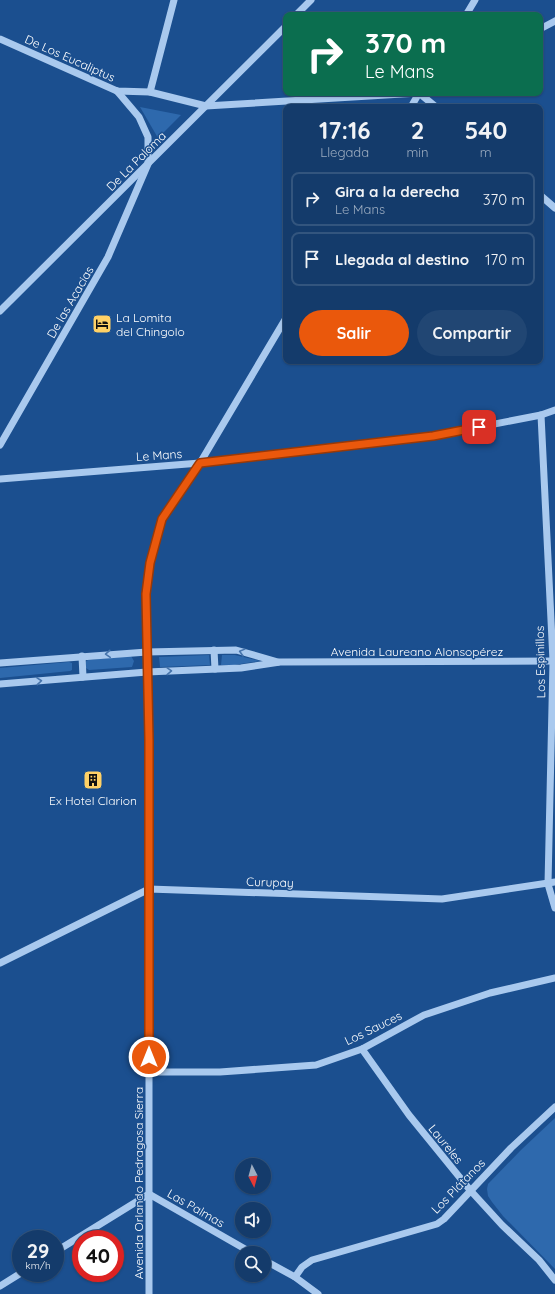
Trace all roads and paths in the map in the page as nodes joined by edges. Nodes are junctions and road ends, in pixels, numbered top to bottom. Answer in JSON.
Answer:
{"nodes":[{"id":1,"x":174,"y":0,"type":"edge"},
{"id":2,"x":311,"y":0,"type":"edge"},
{"id":3,"x":475,"y":0,"type":"edge"},
{"id":4,"x":299,"y":12,"type":"edge"},
{"id":5,"x":468,"y":12,"type":"edge"},
{"id":6,"x":555,"y":21,"type":"edge"},
{"id":7,"x":543,"y":27,"type":"edge"},
{"id":8,"x":283,"y":29,"type":"edge"},
{"id":9,"x":0,"y":39,"type":"edge"},
{"id":10,"x":117,"y":91,"type":"junction"},
{"id":11,"x":150,"y":92,"type":"junction"},
{"id":12,"x":370,"y":96,"type":"edge"},
{"id":13,"x":423,"y":96,"type":"edge"},
{"id":14,"x":432,"y":104,"type":"edge"},
{"id":15,"x":206,"y":106,"type":"junction"},
{"id":16,"x":148,"y":164,"type":"junction"},
{"id":17,"x":543,"y":198,"type":"edge"},
{"id":18,"x":555,"y":208,"type":"edge"},
{"id":19,"x":0,"y":311,"type":"edge"},
{"id":20,"x":283,"y":323,"type":"edge"},
{"id":21,"x":555,"y":410,"type":"edge"},
{"id":22,"x":540,"y":415,"type":"junction"},
{"id":23,"x":0,"y":445,"type":"edge"},
{"id":24,"x":200,"y":463,"type":"junction"},
{"id":25,"x":0,"y":479,"type":"edge"},
{"id":26,"x":214,"y":650,"type":"junction"},
{"id":27,"x":147,"y":652,"type":"junction"},
{"id":28,"x":82,"y":656,"type":"junction"},
{"id":29,"x":554,"y":661,"type":"edge"},
{"id":30,"x":280,"y":662,"type":"junction"},
{"id":31,"x":0,"y":663,"type":"edge"},
{"id":32,"x":215,"y":669,"type":"junction"},
{"id":33,"x":147,"y":672,"type":"junction"},
{"id":34,"x":83,"y":677,"type":"junction"},
{"id":35,"x":0,"y":684,"type":"edge"},
{"id":36,"x":551,"y":883,"type":"edge"},
{"id":37,"x":149,"y":889,"type":"junction"},
{"id":38,"x":555,"y":908,"type":"edge"},
{"id":39,"x":0,"y":963,"type":"edge"},
{"id":40,"x":555,"y":978,"type":"edge"},
{"id":41,"x":362,"y":1049,"type":"junction"},
{"id":42,"x":149,"y":1072,"type":"junction"},
{"id":43,"x":555,"y":1107,"type":"edge"},
{"id":44,"x":470,"y":1190,"type":"junction"},
{"id":45,"x":149,"y":1194,"type":"junction"},
{"id":46,"x":64,"y":1246,"type":"edge"},
{"id":47,"x":240,"y":1246,"type":"edge"},
{"id":48,"x":271,"y":1264,"type":"edge"},
{"id":49,"x":295,"y":1277,"type":"junction"},
{"id":50,"x":12,"y":1279,"type":"edge"},
{"id":51,"x":555,"y":1280,"type":"edge"},
{"id":52,"x":0,"y":1286,"type":"edge"},
{"id":53,"x":149,"y":1294,"type":"edge"},
{"id":54,"x":318,"y":1294,"type":"edge"}],
"edges":[{"from":1,"to":11,"type":"street"},
{"from":2,"to":4,"type":"street"},
{"from":3,"to":5,"type":"street"},
{"from":6,"to":7,"type":"street"},
{"from":8,"to":15,"type":"street","name":"De La Paloma"},
{"from":9,"to":10,"type":"street","name":"De Los Eucaliptus"},
{"from":10,"to":11,"type":"street","name":"De Los Eucaliptus"},
{"from":10,"to":16,"type":"street"},
{"from":11,"to":15,"type":"street","name":"De Los Eucaliptus"},
{"from":12,"to":15,"type":"street","name":"De Los Eucaliptus"},
{"from":13,"to":14,"type":"street"},
{"from":15,"to":16,"type":"street","name":"De La Paloma"},
{"from":16,"to":19,"type":"street","name":"De La Paloma"},
{"from":16,"to":23,"type":"street","name":"De las Acacias"},
{"from":17,"to":18,"type":"street"},
{"from":20,"to":24,"type":"street","name":"Avenida Orlando Pedragosa Sierra"},
{"from":21,"to":22,"type":"street","name":"Le Mans"},
{"from":22,"to":24,"type":"street","name":"Le Mans"},
{"from":22,"to":29,"type":"street","name":"Los Espinillos"},
{"from":24,"to":25,"type":"street","name":"Le Mans"},
{"from":24,"to":27,"type":"street","name":"Avenida Orlando Pedragosa Sierra"},
{"from":26,"to":27,"type":"street","name":"Avenida Laureano Alonsopérez"},
{"from":30,"to":26,"type":"street","name":"Avenida Laureano Alonsopérez","one_way":true},
{"from":26,"to":32,"type":"street"},
{"from":27,"to":28,"type":"street","name":"Avenida Laureano Alonsopérez","one_way":true},
{"from":27,"to":33,"type":"street","name":"Avenida Orlando Pedragosa Sierra"},
{"from":28,"to":31,"type":"street","name":"Avenida Laureano Alonsopérez"},
{"from":28,"to":34,"type":"street"},
{"from":29,"to":30,"type":"street","name":"Avenida Laureano Alonsopérez"},
{"from":29,"to":36,"type":"street","name":"Los Espinillos"},
{"from":30,"to":32,"type":"street","name":"Avenida Laureano Alonsopérez"},
{"from":33,"to":32,"type":"street","name":"Avenida Laureano Alonsopérez","one_way":true},
{"from":33,"to":34,"type":"street","name":"Avenida Laureano Alonsopérez"},
{"from":33,"to":37,"type":"street","name":"Avenida Orlando Pedragosa Sierra"},
{"from":35,"to":34,"type":"street","name":"Avenida Laureano Alonsopérez","one_way":true},
{"from":36,"to":37,"type":"street","name":"Curupay"},
{"from":36,"to":38,"type":"street","name":"Los Espinillos"},
{"from":37,"to":39,"type":"street","name":"Curupay"},
{"from":37,"to":42,"type":"street","name":"Avenida Orlando Pedragosa Sierra"},
{"from":40,"to":41,"type":"street","name":"Los Sauces"},
{"from":41,"to":42,"type":"street","name":"Los Sauces"},
{"from":41,"to":44,"type":"street","name":"Laureles"},
{"from":42,"to":45,"type":"street","name":"Avenida Orlando Pedragosa Sierra"},
{"from":43,"to":44,"type":"street","name":"Los Plátanos"},
{"from":44,"to":49,"type":"street","name":"Los Plátanos"},
{"from":44,"to":51,"type":"street","name":"Laureles"},
{"from":45,"to":46,"type":"street"},
{"from":45,"to":47,"type":"street","name":"Las Palmas"},
{"from":45,"to":53,"type":"street","name":"Avenida Orlando Pedragosa Sierra"},
{"from":48,"to":49,"type":"street"},
{"from":49,"to":54,"type":"street"},
{"from":50,"to":52,"type":"street"}]}
